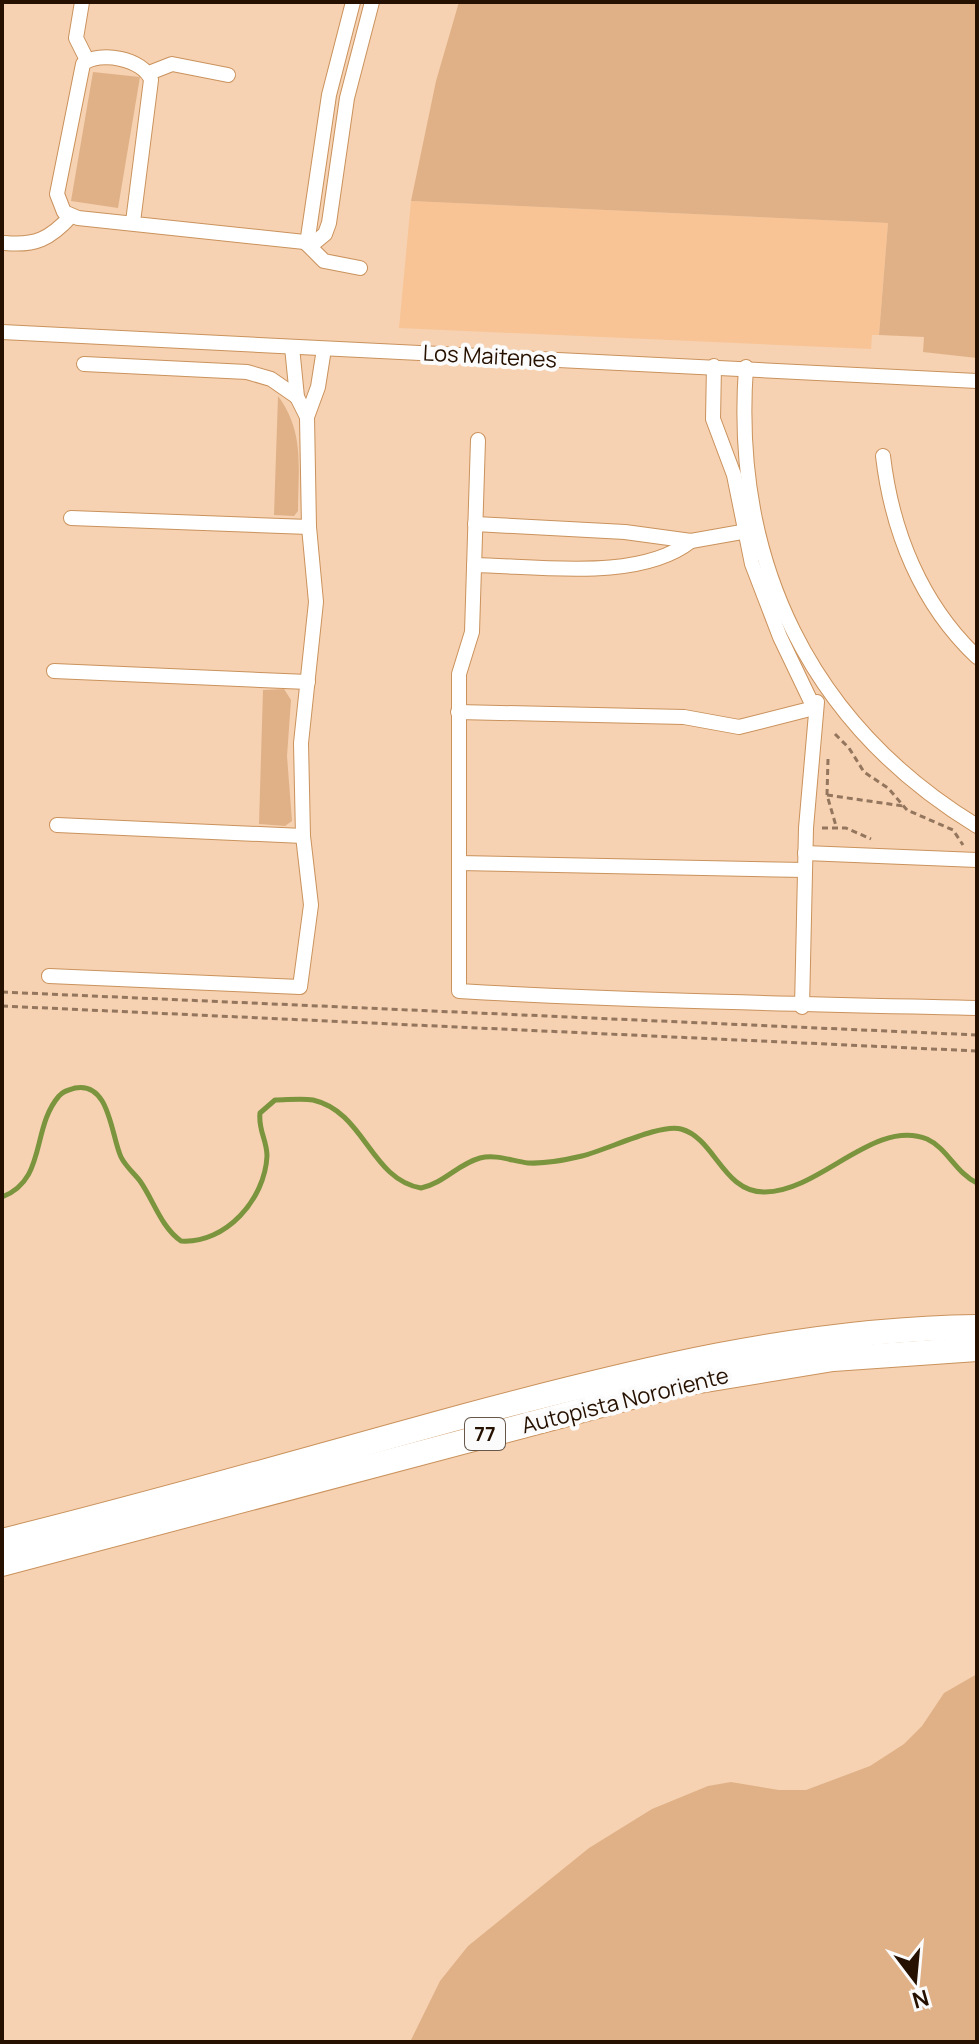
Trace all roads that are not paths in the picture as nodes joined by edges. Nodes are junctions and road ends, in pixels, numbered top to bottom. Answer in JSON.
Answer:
{"nodes":[{"id":1,"x":82,"y":2,"type":"edge"},
{"id":2,"x":353,"y":2,"type":"edge"},
{"id":3,"x":372,"y":2,"type":"edge"},
{"id":4,"x":87,"y":60,"type":"junction"},
{"id":5,"x":149,"y":73,"type":"junction"},
{"id":6,"x":228,"y":75,"type":"dead end"},
{"id":7,"x":329,"y":95,"type":"junction"},
{"id":8,"x":347,"y":98,"type":"junction"},
{"id":9,"x":71,"y":216,"type":"junction"},
{"id":10,"x":133,"y":222,"type":"junction"},
{"id":11,"x":5,"y":243,"type":"dead end"},
{"id":12,"x":307,"y":244,"type":"junction"},
{"id":13,"x":360,"y":268,"type":"dead end"},
{"id":14,"x":2,"y":332,"type":"edge"},
{"id":15,"x":292,"y":347,"type":"junction"},
{"id":16,"x":324,"y":349,"type":"junction"},
{"id":17,"x":84,"y":364,"type":"dead end"},
{"id":18,"x":714,"y":366,"type":"junction"},
{"id":19,"x":746,"y":367,"type":"junction"},
{"id":20,"x":977,"y":381,"type":"edge"},
{"id":21,"x":297,"y":397,"type":"junction"},
{"id":22,"x":307,"y":417,"type":"junction"},
{"id":23,"x":478,"y":440,"type":"dead end"},
{"id":24,"x":883,"y":456,"type":"dead end"},
{"id":25,"x":71,"y":518,"type":"dead end"},
{"id":26,"x":475,"y":524,"type":"junction"},
{"id":27,"x":309,"y":527,"type":"junction"},
{"id":28,"x":751,"y":531,"type":"junction"},
{"id":29,"x":691,"y":541,"type":"junction"},
{"id":30,"x":474,"y":565,"type":"junction"},
{"id":31,"x":977,"y":657,"type":"edge"},
{"id":32,"x":54,"y":671,"type":"dead end"},
{"id":33,"x":308,"y":682,"type":"junction"},
{"id":34,"x":825,"y":688,"type":"junction"},
{"id":35,"x":814,"y":708,"type":"junction"},
{"id":36,"x":458,"y":712,"type":"junction"},
{"id":37,"x":57,"y":825,"type":"dead end"},
{"id":38,"x":977,"y":826,"type":"edge"},
{"id":39,"x":303,"y":836,"type":"junction"},
{"id":40,"x":805,"y":853,"type":"junction"},
{"id":41,"x":971,"y":860,"type":"edge"},
{"id":42,"x":459,"y":863,"type":"junction"},
{"id":43,"x":805,"y":870,"type":"junction"},
{"id":44,"x":49,"y":976,"type":"dead end"},
{"id":45,"x":802,"y":1007,"type":"junction"},
{"id":46,"x":977,"y":1008,"type":"edge"},
{"id":47,"x":977,"y":1327,"type":"edge"},
{"id":48,"x":977,"y":1349,"type":"edge"},
{"id":49,"x":2,"y":1541,"type":"edge"},
{"id":50,"x":2,"y":1564,"type":"edge"}],
"edges":[{"from":1,"to":4,"type":"street"},
{"from":2,"to":7,"type":"street"},
{"from":3,"to":8,"type":"street"},
{"from":4,"to":5,"type":"street"},
{"from":4,"to":9,"type":"street"},
{"from":5,"to":6,"type":"street"},
{"from":5,"to":10,"type":"street"},
{"from":7,"to":8,"type":"street"},
{"from":7,"to":12,"type":"street"},
{"from":8,"to":12,"type":"street"},
{"from":9,"to":10,"type":"street"},
{"from":9,"to":11,"type":"street"},
{"from":10,"to":12,"type":"street"},
{"from":12,"to":13,"type":"street"},
{"from":14,"to":15,"type":"street","name":"Los Maitenes"},
{"from":15,"to":16,"type":"street","name":"Los Maitenes"},
{"from":15,"to":21,"type":"street"},
{"from":16,"to":18,"type":"street","name":"Los Maitenes"},
{"from":16,"to":22,"type":"street"},
{"from":17,"to":21,"type":"street"},
{"from":18,"to":19,"type":"street","name":"Los Maitenes"},
{"from":18,"to":28,"type":"street"},
{"from":19,"to":20,"type":"street","name":"Los Maitenes"},
{"from":19,"to":28,"type":"street"},
{"from":21,"to":22,"type":"street"},
{"from":22,"to":27,"type":"street"},
{"from":23,"to":26,"type":"street"},
{"from":24,"to":31,"type":"street"},
{"from":25,"to":27,"type":"street"},
{"from":26,"to":29,"type":"street"},
{"from":26,"to":30,"type":"street"},
{"from":27,"to":33,"type":"street"},
{"from":28,"to":29,"type":"street"},
{"from":28,"to":34,"type":"street"},
{"from":28,"to":35,"type":"street"},
{"from":29,"to":30,"type":"street"},
{"from":30,"to":36,"type":"street"},
{"from":32,"to":33,"type":"street"},
{"from":33,"to":39,"type":"street"},
{"from":34,"to":35,"type":"street"},
{"from":34,"to":38,"type":"street"},
{"from":35,"to":36,"type":"street"},
{"from":35,"to":40,"type":"street"},
{"from":36,"to":42,"type":"street"},
{"from":37,"to":39,"type":"street"},
{"from":39,"to":44,"type":"street"},
{"from":40,"to":41,"type":"street"},
{"from":40,"to":43,"type":"street"},
{"from":42,"to":43,"type":"street"},
{"from":42,"to":45,"type":"street"},
{"from":43,"to":45,"type":"street"},
{"from":45,"to":46,"type":"street"},
{"from":47,"to":49,"type":"highway","name":"Autopista Nororiente","number":"77"},
{"from":48,"to":50,"type":"highway","name":"Autopista Nororiente","number":"77"}]}
